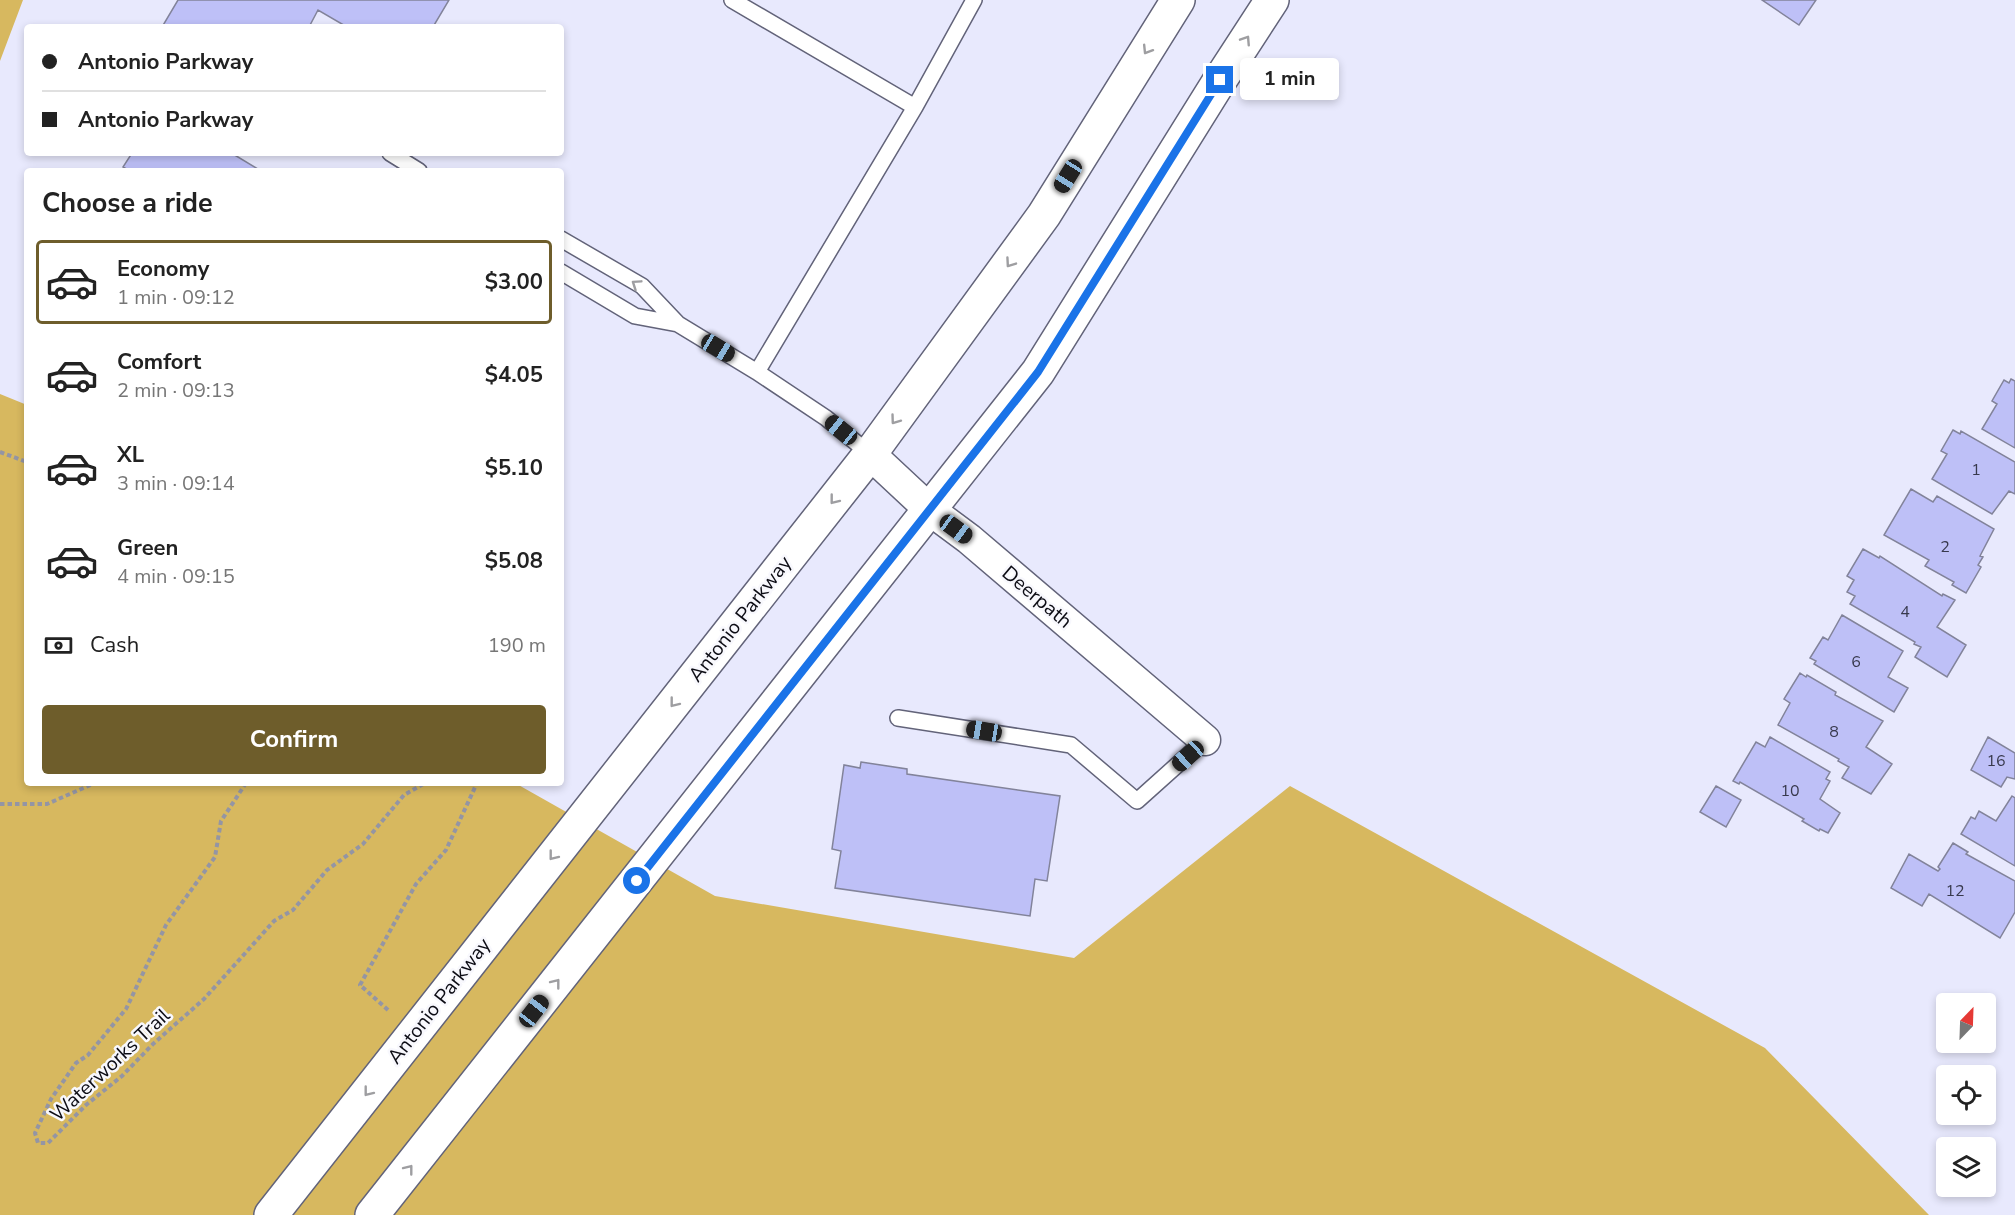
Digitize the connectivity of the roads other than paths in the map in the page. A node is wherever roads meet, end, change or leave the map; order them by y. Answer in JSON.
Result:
{"nodes":[{"id":1,"x":732,"y":0,"type":"edge"},
{"id":2,"x":974,"y":0,"type":"edge"},
{"id":3,"x":1178,"y":0,"type":"edge"},
{"id":4,"x":1272,"y":0,"type":"edge"},
{"id":5,"x":915,"y":107,"type":"junction"},
{"id":6,"x":395,"y":156,"type":"edge"},
{"id":7,"x":414,"y":168,"type":"edge"},
{"id":8,"x":564,"y":241,"type":"edge"},
{"id":9,"x":564,"y":274,"type":"edge"},
{"id":10,"x":678,"y":324,"type":"junction"},
{"id":11,"x":757,"y":372,"type":"junction"},
{"id":12,"x":870,"y":454,"type":"junction"},
{"id":13,"x":930,"y":510,"type":"junction"},
{"id":14,"x":898,"y":718,"type":"dead end"},
{"id":15,"x":1205,"y":740,"type":"joint"},
{"id":16,"x":271,"y":1215,"type":"edge"},
{"id":17,"x":372,"y":1215,"type":"edge"}],
"edges":[{"from":1,"to":5,"type":"lane"},
{"from":2,"to":5,"type":"lane"},
{"from":3,"to":12,"type":"main road","name":"Antonio Parkway","one_way":true},
{"from":13,"to":4,"type":"main road","one_way":true},
{"from":5,"to":11,"type":"lane"},
{"from":6,"to":7,"type":"lane"},
{"from":10,"to":8,"type":"lane","one_way":true},
{"from":9,"to":10,"type":"lane"},
{"from":10,"to":11,"type":"lane"},
{"from":11,"to":12,"type":"lane"},
{"from":12,"to":13,"type":"street","name":"Deerpath"},
{"from":12,"to":16,"type":"main road","name":"Antonio Parkway","one_way":true},
{"from":13,"to":15,"type":"street","name":"Deerpath"},
{"from":17,"to":13,"type":"main road","one_way":true},
{"from":14,"to":15,"type":"lane"}]}
